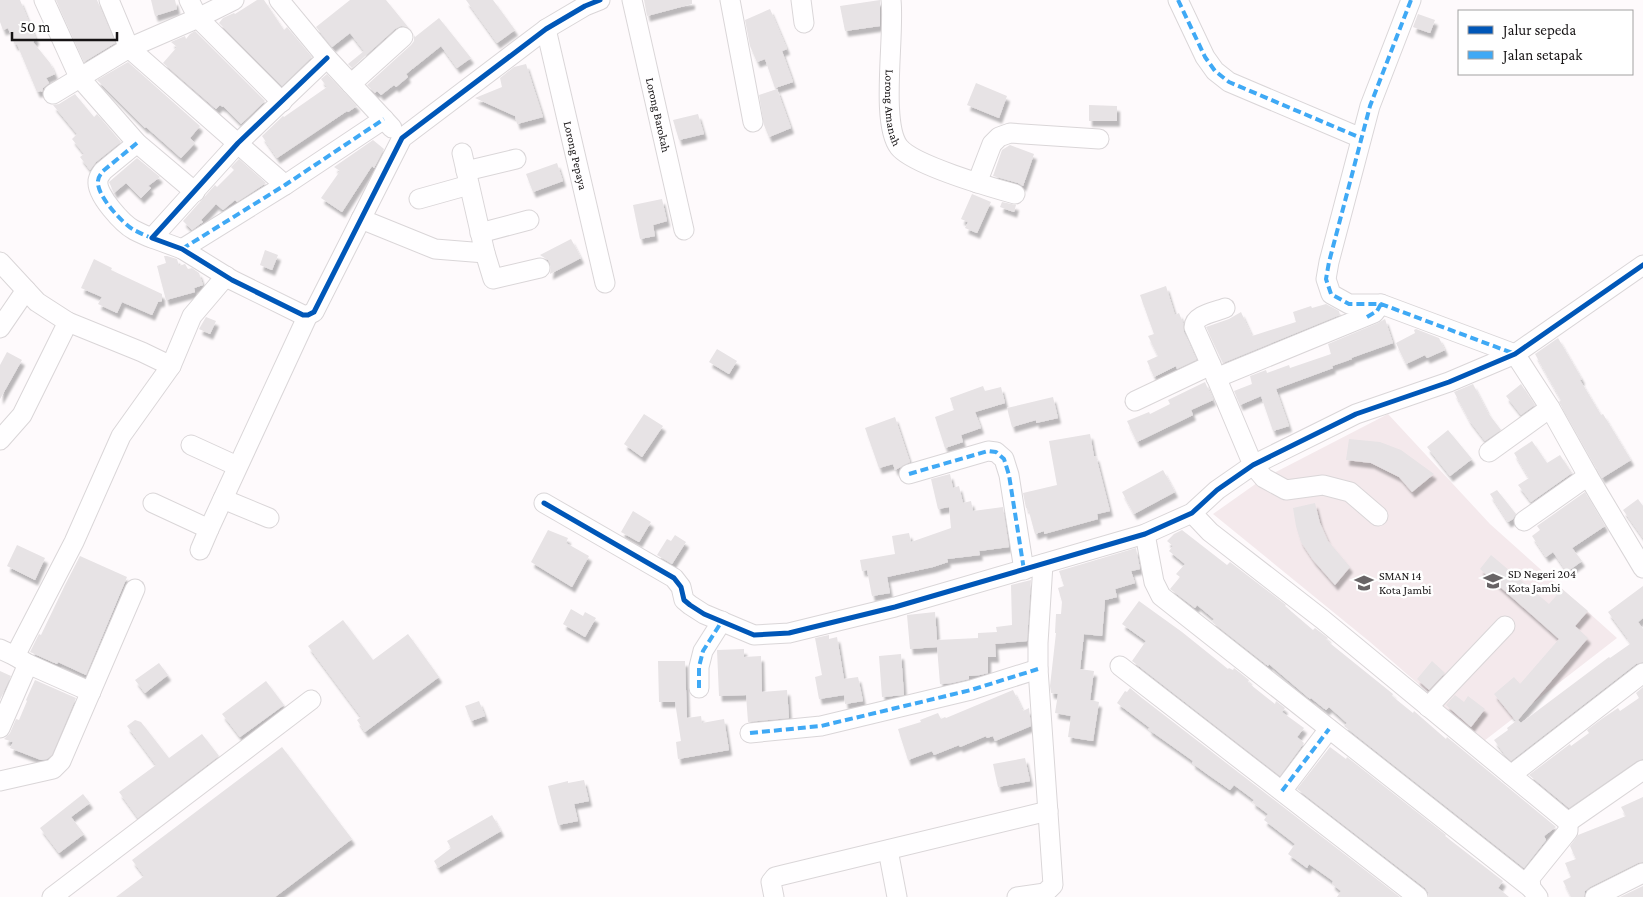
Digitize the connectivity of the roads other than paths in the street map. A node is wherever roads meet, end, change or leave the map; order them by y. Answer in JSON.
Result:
{"nodes":[{"id":1,"x":44,"y":0,"type":"edge"},
{"id":2,"x":109,"y":0,"type":"edge"},
{"id":3,"x":189,"y":0,"type":"edge"},
{"id":4,"x":234,"y":0,"type":"edge"},
{"id":5,"x":279,"y":0,"type":"edge"},
{"id":6,"x":600,"y":0,"type":"edge"},
{"id":7,"x":632,"y":0,"type":"edge"},
{"id":8,"x":730,"y":0,"type":"edge"},
{"id":9,"x":800,"y":0,"type":"edge"},
{"id":10,"x":891,"y":0,"type":"edge"},
{"id":11,"x":1178,"y":0,"type":"edge"},
{"id":12,"x":1411,"y":0,"type":"edge"},
{"id":13,"x":569,"y":7,"type":"edge"},
{"id":14,"x":198,"y":18,"type":"junction"},
{"id":15,"x":804,"y":24,"type":"dead end"},
{"id":16,"x":546,"y":29,"type":"junction"},
{"id":17,"x":403,"y":37,"type":"dead end"},
{"id":18,"x":129,"y":48,"type":"junction"},
{"id":19,"x":327,"y":58,"type":"junction"},
{"id":20,"x":79,"y":77,"type":"junction"},
{"id":21,"x":352,"y":84,"type":"junction"},
{"id":22,"x":53,"y":94,"type":"dead end"},
{"id":23,"x":282,"y":102,"type":"junction"},
{"id":24,"x":384,"y":120,"type":"junction"},
{"id":25,"x":753,"y":122,"type":"dead end"},
{"id":26,"x":402,"y":138,"type":"junction"},
{"id":27,"x":1361,"y":138,"type":"junction"},
{"id":28,"x":1099,"y":139,"type":"dead end"},
{"id":29,"x":136,"y":143,"type":"junction"},
{"id":30,"x":238,"y":143,"type":"junction"},
{"id":31,"x":516,"y":159,"type":"dead end"},
{"id":32,"x":466,"y":170,"type":"junction"},
{"id":33,"x":977,"y":183,"type":"junction"},
{"id":34,"x":285,"y":185,"type":"junction"},
{"id":35,"x":195,"y":192,"type":"junction"},
{"id":36,"x":1015,"y":194,"type":"dead end"},
{"id":37,"x":419,"y":199,"type":"dead end"},
{"id":38,"x":361,"y":219,"type":"junction"},
{"id":39,"x":529,"y":220,"type":"dead end"},
{"id":40,"x":684,"y":230,"type":"dead end"},
{"id":41,"x":480,"y":233,"type":"junction"},
{"id":42,"x":152,"y":238,"type":"junction"},
{"id":43,"x":182,"y":249,"type":"junction"},
{"id":44,"x":485,"y":254,"type":"junction"},
{"id":45,"x":0,"y":262,"type":"edge"},
{"id":46,"x":1643,"y":265,"type":"edge"},
{"id":47,"x":540,"y":268,"type":"dead end"},
{"id":48,"x":226,"y":276,"type":"junction"},
{"id":49,"x":605,"y":284,"type":"dead end"},
{"id":50,"x":26,"y":290,"type":"junction"},
{"id":51,"x":1381,"y":304,"type":"junction"},
{"id":52,"x":1225,"y":308,"type":"dead end"},
{"id":53,"x":308,"y":315,"type":"junction"},
{"id":54,"x":68,"y":322,"type":"junction"},
{"id":55,"x":0,"y":328,"type":"edge"},
{"id":56,"x":1515,"y":354,"type":"junction"},
{"id":57,"x":171,"y":366,"type":"junction"},
{"id":58,"x":1214,"y":372,"type":"junction"},
{"id":59,"x":1135,"y":401,"type":"dead end"},
{"id":60,"x":1550,"y":408,"type":"junction"},
{"id":61,"x":0,"y":440,"type":"edge"},
{"id":62,"x":191,"y":445,"type":"dead end"},
{"id":63,"x":1489,"y":452,"type":"dead end"},
{"id":64,"x":1253,"y":465,"type":"junction"},
{"id":65,"x":237,"y":466,"type":"junction"},
{"id":66,"x":910,"y":474,"type":"dead end"},
{"id":67,"x":1588,"y":476,"type":"junction"},
{"id":68,"x":222,"y":498,"type":"junction"},
{"id":69,"x":153,"y":503,"type":"dead end"},
{"id":70,"x":544,"y":503,"type":"dead end"},
{"id":71,"x":1192,"y":512,"type":"junction"},
{"id":72,"x":1378,"y":516,"type":"dead end"},
{"id":73,"x":269,"y":518,"type":"dead end"},
{"id":74,"x":1524,"y":521,"type":"dead end"},
{"id":75,"x":209,"y":529,"type":"junction"},
{"id":76,"x":1145,"y":534,"type":"junction"},
{"id":77,"x":200,"y":550,"type":"dead end"},
{"id":78,"x":1043,"y":564,"type":"junction"},
{"id":79,"x":1643,"y":568,"type":"edge"},
{"id":80,"x":1024,"y":570,"type":"junction"},
{"id":81,"x":135,"y":589,"type":"dead end"},
{"id":82,"x":722,"y":621,"type":"junction"},
{"id":83,"x":1505,"y":626,"type":"dead end"},
{"id":84,"x":14,"y":656,"type":"edge"},
{"id":85,"x":1120,"y":666,"type":"dead end"},
{"id":86,"x":1038,"y":669,"type":"junction"},
{"id":87,"x":1643,"y":673,"type":"edge"},
{"id":88,"x":699,"y":688,"type":"dead end"},
{"id":89,"x":91,"y":692,"type":"junction"},
{"id":90,"x":311,"y":700,"type":"dead end"},
{"id":91,"x":1428,"y":707,"type":"junction"},
{"id":92,"x":0,"y":728,"type":"edge"},
{"id":93,"x":1329,"y":729,"type":"junction"},
{"id":94,"x":750,"y":733,"type":"dead end"},
{"id":95,"x":1643,"y":770,"type":"edge"},
{"id":96,"x":1511,"y":774,"type":"junction"},
{"id":97,"x":0,"y":781,"type":"edge"},
{"id":98,"x":1282,"y":791,"type":"junction"},
{"id":99,"x":1048,"y":811,"type":"junction"},
{"id":100,"x":1568,"y":822,"type":"junction"},
{"id":101,"x":888,"y":850,"type":"junction"},
{"id":102,"x":1643,"y":873,"type":"edge"},
{"id":103,"x":1535,"y":893,"type":"edge"},
{"id":104,"x":52,"y":897,"type":"edge"},
{"id":105,"x":774,"y":897,"type":"edge"},
{"id":106,"x":897,"y":897,"type":"edge"},
{"id":107,"x":1017,"y":897,"type":"edge"},
{"id":108,"x":1418,"y":897,"type":"edge"},
{"id":109,"x":1596,"y":897,"type":"edge"}],
"edges":[{"from":1,"to":20,"type":"street"},
{"from":2,"to":18,"type":"street"},
{"from":3,"to":14,"type":"street"},
{"from":4,"to":14,"type":"street"},
{"from":5,"to":19,"type":"street"},
{"from":6,"to":13,"type":"street"},
{"from":7,"to":40,"type":"street","name":"Lorong Barokah"},
{"from":8,"to":25,"type":"street"},
{"from":9,"to":15,"type":"street"},
{"from":10,"to":33,"type":"street","name":"Lorong Amanah"},
{"from":11,"to":27,"type":"street"},
{"from":12,"to":27,"type":"street"},
{"from":13,"to":16,"type":"street"},
{"from":14,"to":18,"type":"street"},
{"from":14,"to":23,"type":"street"},
{"from":16,"to":26,"type":"street"},
{"from":16,"to":49,"type":"street","name":"Lorong Pepaya"},
{"from":17,"to":21,"type":"street"},
{"from":18,"to":20,"type":"street"},
{"from":18,"to":30,"type":"street"},
{"from":19,"to":21,"type":"street"},
{"from":19,"to":23,"type":"street"},
{"from":20,"to":22,"type":"street"},
{"from":20,"to":29,"type":"street"},
{"from":21,"to":24,"type":"street"},
{"from":23,"to":30,"type":"street"},
{"from":24,"to":26,"type":"street"},
{"from":24,"to":34,"type":"street"},
{"from":26,"to":38,"type":"street"},
{"from":27,"to":51,"type":"street"},
{"from":28,"to":33,"type":"street"},
{"from":29,"to":35,"type":"street"},
{"from":29,"to":42,"type":"street"},
{"from":30,"to":34,"type":"street"},
{"from":30,"to":35,"type":"street"},
{"from":31,"to":32,"type":"street"},
{"from":32,"to":37,"type":"street"},
{"from":32,"to":41,"type":"street"},
{"from":33,"to":36,"type":"street","name":"Lorong Amanah"},
{"from":34,"to":43,"type":"street"},
{"from":35,"to":42,"type":"street"},
{"from":38,"to":44,"type":"street"},
{"from":38,"to":53,"type":"street"},
{"from":39,"to":41,"type":"street"},
{"from":41,"to":44,"type":"street"},
{"from":42,"to":43,"type":"street"},
{"from":43,"to":48,"type":"street"},
{"from":44,"to":47,"type":"street"},
{"from":45,"to":50,"type":"street"},
{"from":46,"to":56,"type":"street"},
{"from":48,"to":53,"type":"street"},
{"from":48,"to":57,"type":"street"},
{"from":50,"to":54,"type":"street"},
{"from":50,"to":55,"type":"street"},
{"from":51,"to":56,"type":"street"},
{"from":51,"to":58,"type":"street"},
{"from":52,"to":58,"type":"street"},
{"from":53,"to":65,"type":"street"},
{"from":54,"to":57,"type":"street"},
{"from":54,"to":61,"type":"street"},
{"from":56,"to":60,"type":"street"},
{"from":56,"to":64,"type":"street"},
{"from":57,"to":84,"type":"street"},
{"from":58,"to":59,"type":"street"},
{"from":58,"to":64,"type":"street"},
{"from":60,"to":63,"type":"street"},
{"from":60,"to":67,"type":"street"},
{"from":62,"to":65,"type":"street"},
{"from":64,"to":71,"type":"street"},
{"from":64,"to":72,"type":"street"},
{"from":65,"to":68,"type":"street"},
{"from":66,"to":80,"type":"street"},
{"from":67,"to":74,"type":"street"},
{"from":67,"to":79,"type":"street"},
{"from":68,"to":73,"type":"street"},
{"from":68,"to":75,"type":"street"},
{"from":69,"to":75,"type":"street"},
{"from":70,"to":82,"type":"street"},
{"from":71,"to":76,"type":"street"},
{"from":71,"to":91,"type":"street"},
{"from":75,"to":77,"type":"street"},
{"from":76,"to":78,"type":"street"},
{"from":76,"to":93,"type":"street"},
{"from":78,"to":80,"type":"street"},
{"from":78,"to":86,"type":"street"},
{"from":80,"to":82,"type":"street"},
{"from":81,"to":89,"type":"street"},
{"from":82,"to":88,"type":"street"},
{"from":83,"to":91,"type":"street"},
{"from":84,"to":89,"type":"street"},
{"from":84,"to":92,"type":"street"},
{"from":85,"to":98,"type":"street"},
{"from":86,"to":94,"type":"street"},
{"from":86,"to":99,"type":"street"},
{"from":87,"to":96,"type":"street"},
{"from":89,"to":97,"type":"street"},
{"from":90,"to":104,"type":"street"},
{"from":91,"to":96,"type":"street"},
{"from":93,"to":98,"type":"street"},
{"from":93,"to":103,"type":"street"},
{"from":95,"to":100,"type":"street"},
{"from":96,"to":100,"type":"street"},
{"from":98,"to":108,"type":"street"},
{"from":99,"to":101,"type":"street"},
{"from":99,"to":107,"type":"street"},
{"from":100,"to":103,"type":"street"},
{"from":101,"to":105,"type":"street"},
{"from":101,"to":106,"type":"street"},
{"from":102,"to":109,"type":"street"}]}
